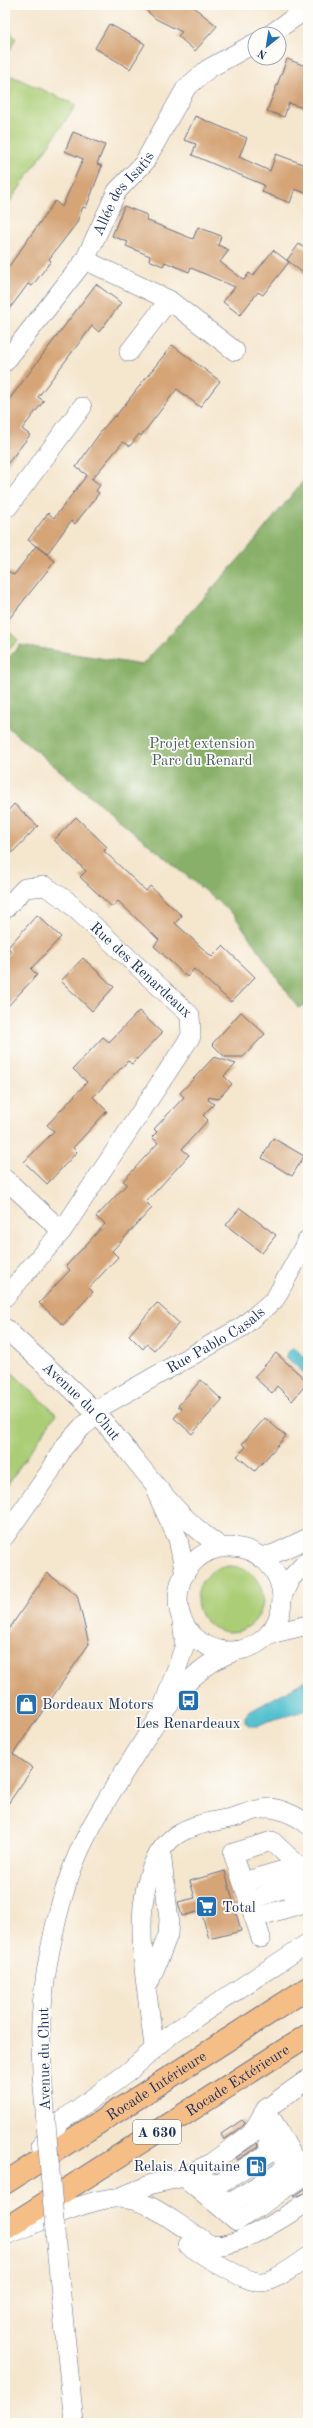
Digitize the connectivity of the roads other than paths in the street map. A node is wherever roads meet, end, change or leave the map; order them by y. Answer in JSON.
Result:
{"nodes":[{"id":1,"x":308,"y":5,"type":"edge"},
{"id":2,"x":282,"y":26,"type":"edge"},
{"id":3,"x":247,"y":47,"type":"edge"},
{"id":4,"x":85,"y":260,"type":"junction"},
{"id":5,"x":169,"y":300,"type":"junction"},
{"id":6,"x":235,"y":351,"type":"dead end"},
{"id":7,"x":129,"y":352,"type":"dead end"},
{"id":8,"x":5,"y":362,"type":"edge"},
{"id":9,"x":82,"y":407,"type":"dead end"},
{"id":10,"x":5,"y":504,"type":"edge"},
{"id":11,"x":5,"y":909,"type":"edge"},
{"id":12,"x":5,"y":1179,"type":"edge"},
{"id":13,"x":62,"y":1231,"type":"junction"},
{"id":14,"x":308,"y":1239,"type":"edge"},
{"id":15,"x":5,"y":1296,"type":"edge"},
{"id":16,"x":5,"y":1328,"type":"edge"},
{"id":17,"x":95,"y":1413,"type":"junction"},
{"id":18,"x":151,"y":1480,"type":"junction"},
{"id":19,"x":5,"y":1536,"type":"edge"},
{"id":20,"x":308,"y":1538,"type":"edge"},
{"id":21,"x":223,"y":1548,"type":"junction"},
{"id":22,"x":260,"y":1557,"type":"junction"},
{"id":23,"x":308,"y":1560,"type":"edge"},
{"id":24,"x":185,"y":1574,"type":"junction"},
{"id":25,"x":282,"y":1600,"type":"junction"},
{"id":26,"x":182,"y":1620,"type":"junction"},
{"id":27,"x":308,"y":1624,"type":"edge"},
{"id":28,"x":270,"y":1634,"type":"junction"},
{"id":29,"x":233,"y":1652,"type":"junction"},
{"id":30,"x":157,"y":1720,"type":"junction"},
{"id":31,"x":308,"y":1825,"type":"edge"},
{"id":32,"x":161,"y":1852,"type":"junction"},
{"id":33,"x":308,"y":1875,"type":"edge"},
{"id":34,"x":308,"y":1885,"type":"edge"},
{"id":35,"x":308,"y":1888,"type":"edge"},
{"id":36,"x":245,"y":1891,"type":"junction"},
{"id":37,"x":308,"y":1892,"type":"edge"},
{"id":38,"x":308,"y":1897,"type":"edge"},
{"id":39,"x":308,"y":1902,"type":"edge"},
{"id":40,"x":261,"y":1938,"type":"dead end"},
{"id":41,"x":308,"y":1943,"type":"edge"},
{"id":42,"x":148,"y":1986,"type":"junction"},
{"id":43,"x":308,"y":1988,"type":"edge"},
{"id":44,"x":308,"y":2035,"type":"edge"},
{"id":45,"x":154,"y":2047,"type":"junction"},
{"id":46,"x":308,"y":2080,"type":"edge"},
{"id":47,"x":266,"y":2109,"type":"junction"},
{"id":48,"x":184,"y":2177,"type":"junction"},
{"id":49,"x":12,"y":2178,"type":"edge"},
{"id":50,"x":116,"y":2198,"type":"junction"},
{"id":51,"x":308,"y":2202,"type":"edge"},
{"id":52,"x":5,"y":2229,"type":"edge"},
{"id":53,"x":5,"y":2236,"type":"edge"},
{"id":54,"x":308,"y":2257,"type":"edge"},
{"id":55,"x":74,"y":2423,"type":"edge"}],
"edges":[{"from":1,"to":2,"type":"street"},
{"from":3,"to":4,"type":"street","name":"Allée des Isatis"},
{"from":4,"to":5,"type":"street"},
{"from":4,"to":8,"type":"street","name":"Allée des Isatis"},
{"from":5,"to":6,"type":"street"},
{"from":5,"to":7,"type":"street"},
{"from":9,"to":10,"type":"street"},
{"from":11,"to":13,"type":"street","name":"Rue des Renardeaux"},
{"from":12,"to":13,"type":"street"},
{"from":13,"to":15,"type":"street","name":"Rue des Renardeaux"},
{"from":14,"to":17,"type":"street","name":"Rue Pablo Casals"},
{"from":16,"to":17,"type":"street","name":"Avenue du Chut"},
{"from":17,"to":18,"type":"street","name":"Avenue du Chut"},
{"from":17,"to":19,"type":"street","name":"Rue Pablo Casals"},
{"from":18,"to":21,"type":"street","name":"Avenue du Chut"},
{"from":18,"to":24,"type":"street","name":"Avenue du Chut"},
{"from":20,"to":22,"type":"street"},
{"from":21,"to":22,"type":"street"},
{"from":21,"to":24,"type":"street"},
{"from":22,"to":25,"type":"street"},
{"from":23,"to":25,"type":"street"},
{"from":24,"to":26,"type":"street"},
{"from":25,"to":27,"type":"street"},
{"from":25,"to":28,"type":"street"},
{"from":26,"to":29,"type":"street"},
{"from":26,"to":30,"type":"street","name":"Avenue du Chut"},
{"from":27,"to":28,"type":"street"},
{"from":28,"to":29,"type":"street"},
{"from":29,"to":30,"type":"street","name":"Avenue du Chut"},
{"from":30,"to":55,"type":"street","name":"Avenue du Chut","bridge":true},
{"from":31,"to":32,"type":"street"},
{"from":32,"to":42,"type":"street"},
{"from":32,"to":42,"type":"street"},
{"from":33,"to":36,"type":"street"},
{"from":34,"to":36,"type":"street"},
{"from":35,"to":36,"type":"street"},
{"from":36,"to":37,"type":"street"},
{"from":36,"to":38,"type":"street"},
{"from":36,"to":39,"type":"street"},
{"from":36,"to":40,"type":"street"},
{"from":41,"to":45,"type":"street"},
{"from":42,"to":45,"type":"street"},
{"from":43,"to":49,"type":"highway","name":"Rocade Intérieure","number":"A 630"},
{"from":44,"to":52,"type":"highway","name":"Rocade Extérieure","number":"A 630"},
{"from":45,"to":49,"type":"street"},
{"from":46,"to":47,"type":"street"},
{"from":47,"to":48,"type":"street"},
{"from":47,"to":48,"type":"street"},
{"from":47,"to":48,"type":"street"},
{"from":48,"to":50,"type":"street"},
{"from":50,"to":51,"type":"street"},
{"from":50,"to":53,"type":"street"},
{"from":50,"to":54,"type":"street"}]}
